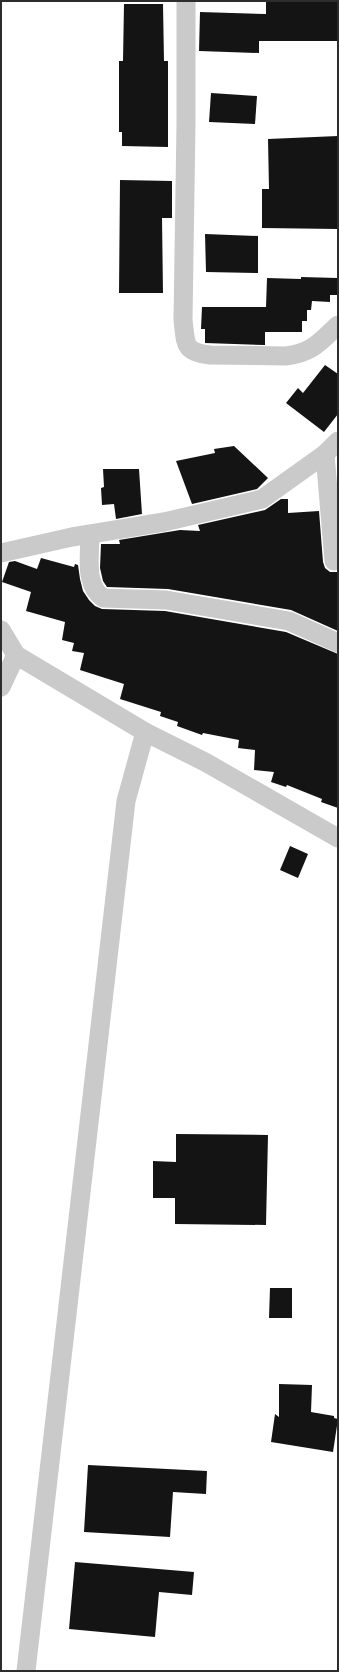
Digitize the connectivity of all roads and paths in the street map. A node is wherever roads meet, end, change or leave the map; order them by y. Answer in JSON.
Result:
{"nodes":[{"id":1,"x":186,"y":1,"type":"edge"},
{"id":2,"x":338,"y":325,"type":"edge"},
{"id":3,"x":332,"y":447,"type":"edge"},
{"id":4,"x":90,"y":535,"type":"junction"},
{"id":5,"x":1,"y":553,"type":"edge"},
{"id":6,"x":334,"y":560,"type":"dead end"},
{"id":7,"x":1,"y":630,"type":"edge"},
{"id":8,"x":338,"y":643,"type":"edge"},
{"id":9,"x":16,"y":655,"type":"junction"},
{"id":10,"x":1,"y":687,"type":"edge"},
{"id":11,"x":145,"y":732,"type":"junction"},
{"id":12,"x":338,"y":838,"type":"edge"},
{"id":13,"x":26,"y":1671,"type":"edge"}],
"edges":[{"from":1,"to":2,"type":"street"},
{"from":3,"to":4,"type":"street"},
{"from":3,"to":6,"type":"street"},
{"from":4,"to":5,"type":"street"},
{"from":4,"to":8,"type":"street"},
{"from":7,"to":9,"type":"street"},
{"from":9,"to":10,"type":"street"},
{"from":9,"to":11,"type":"street"},
{"from":11,"to":12,"type":"street"},
{"from":11,"to":13,"type":"street"}]}
